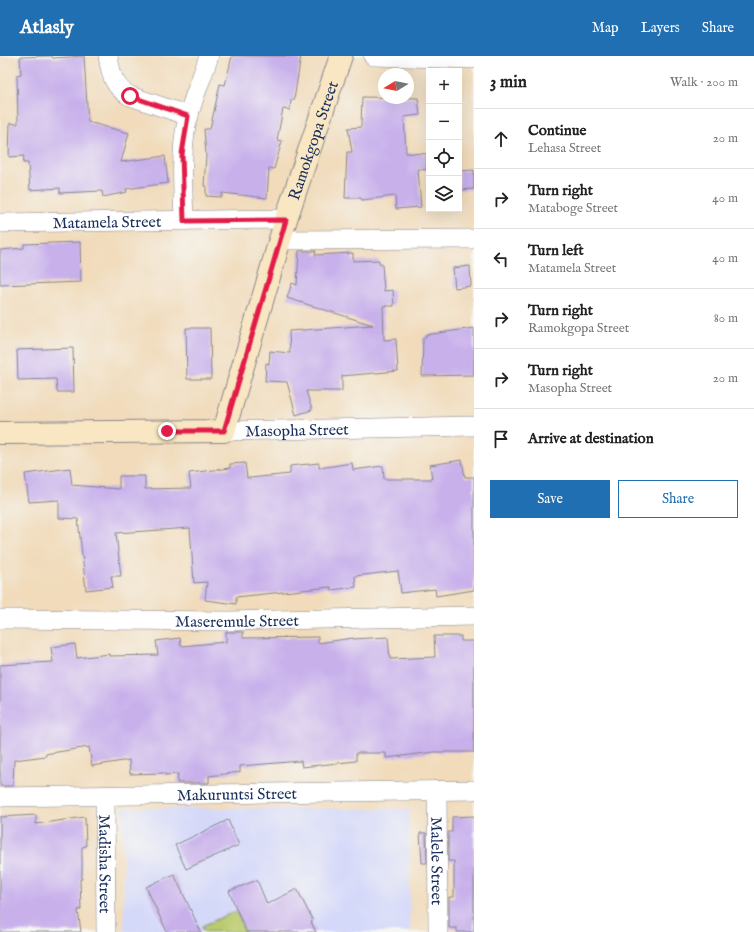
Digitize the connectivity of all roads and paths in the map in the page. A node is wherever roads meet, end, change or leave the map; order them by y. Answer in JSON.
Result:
{"nodes":[{"id":1,"x":108,"y":56,"type":"edge"},
{"id":2,"x":209,"y":56,"type":"edge"},
{"id":3,"x":341,"y":56,"type":"edge"},
{"id":4,"x":373,"y":56,"type":"edge"},
{"id":5,"x":474,"y":59,"type":"edge"},
{"id":6,"x":188,"y":116,"type":"junction"},
{"id":7,"x":184,"y":221,"type":"junction"},
{"id":8,"x":0,"y":223,"type":"edge"},
{"id":9,"x":283,"y":230,"type":"junction"},
{"id":10,"x":474,"y":238,"type":"edge"},
{"id":11,"x":474,"y":426,"type":"edge"},
{"id":12,"x":224,"y":431,"type":"junction"},
{"id":13,"x":0,"y":433,"type":"edge"},
{"id":14,"x":474,"y":616,"type":"edge"},
{"id":15,"x":0,"y":619,"type":"edge"},
{"id":16,"x":437,"y":790,"type":"junction"},
{"id":17,"x":474,"y":790,"type":"edge"},
{"id":18,"x":105,"y":796,"type":"junction"},
{"id":19,"x":0,"y":797,"type":"edge"},
{"id":20,"x":106,"y":932,"type":"edge"},
{"id":21,"x":438,"y":932,"type":"edge"}],
"edges":[{"from":1,"to":6,"type":"street"},
{"from":2,"to":6,"type":"street"},
{"from":3,"to":9,"type":"street","name":"Ramokgopa Street"},
{"from":4,"to":5,"type":"street"},
{"from":6,"to":7,"type":"street"},
{"from":7,"to":8,"type":"street","name":"Matamela Street"},
{"from":7,"to":9,"type":"street","name":"Matamela Street"},
{"from":9,"to":10,"type":"street","name":"Matamela Street"},
{"from":9,"to":12,"type":"street","name":"Ramokgopa Street"},
{"from":11,"to":12,"type":"street","name":"Masopha Street"},
{"from":12,"to":13,"type":"street","name":"Masopha Street"},
{"from":14,"to":15,"type":"street","name":"Maseremule Street"},
{"from":16,"to":17,"type":"street","name":"Makuruntsi Street"},
{"from":16,"to":18,"type":"street","name":"Makuruntsi Street"},
{"from":16,"to":21,"type":"street","name":"Malele Street"},
{"from":18,"to":19,"type":"street","name":"Makuruntsi Street"},
{"from":18,"to":20,"type":"street","name":"Madisha Street"}]}
